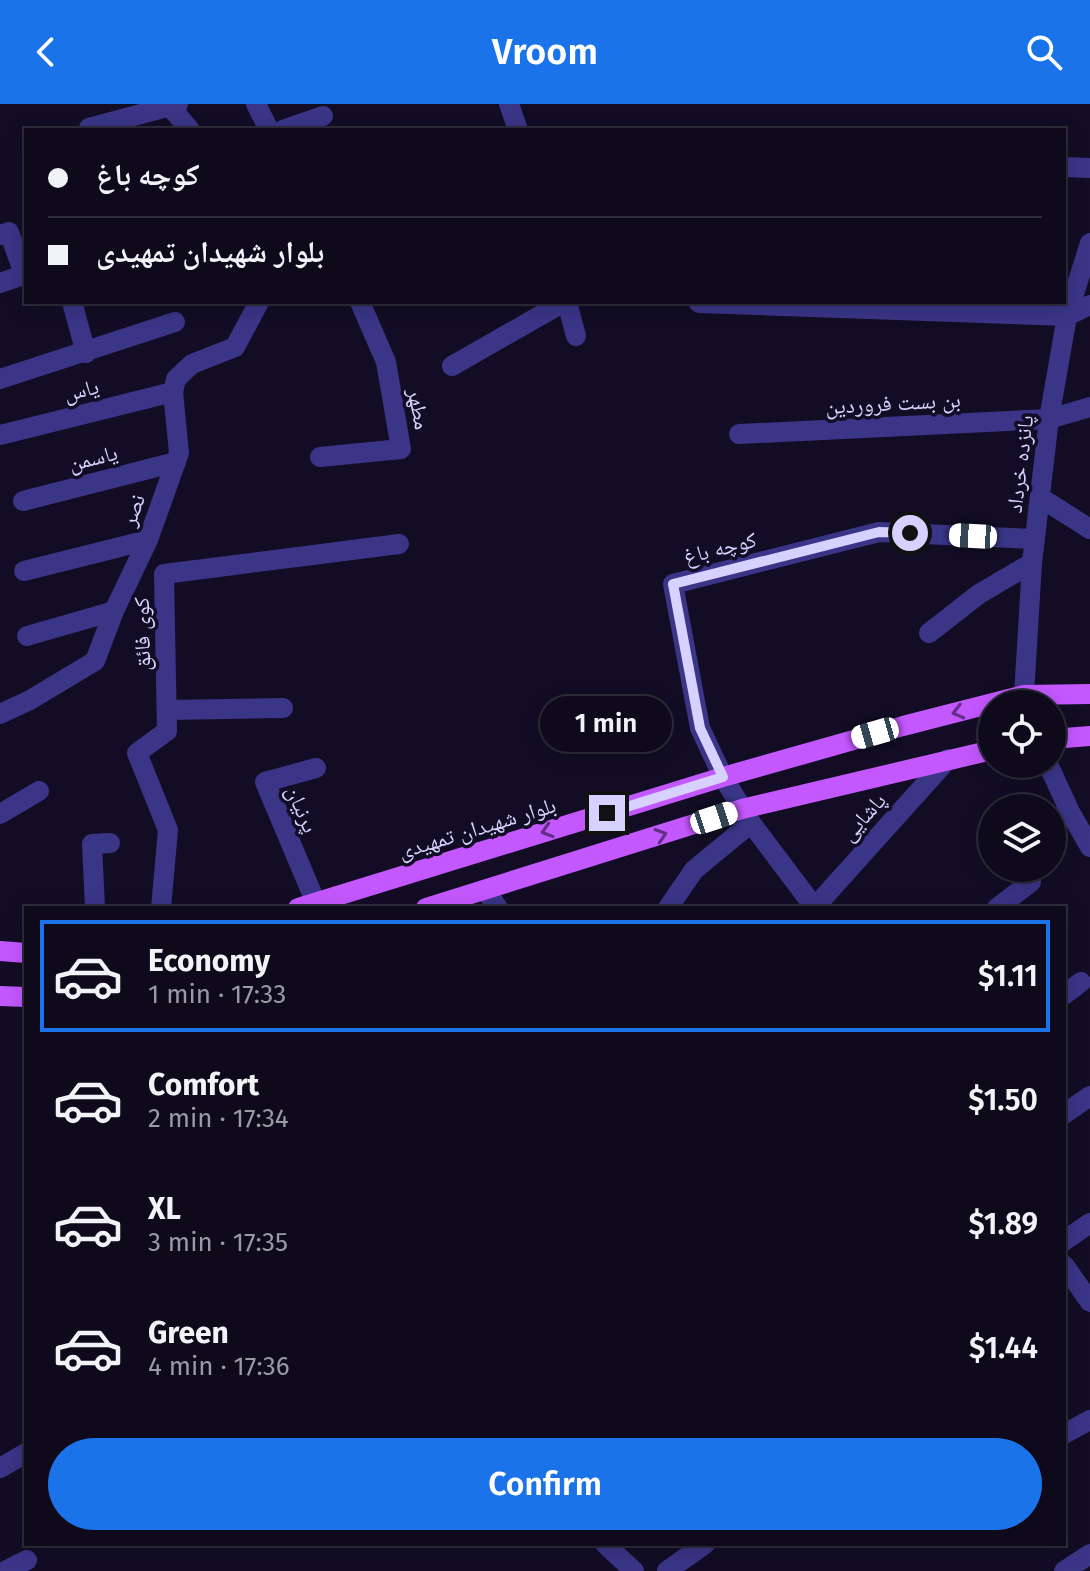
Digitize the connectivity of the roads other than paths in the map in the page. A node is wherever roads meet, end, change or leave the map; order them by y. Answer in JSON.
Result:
{"nodes":[{"id":1,"x":256,"y":104,"type":"edge"},
{"id":2,"x":509,"y":104,"type":"edge"},
{"id":3,"x":172,"y":105,"type":"edge"},
{"id":4,"x":323,"y":116,"type":"dead end"},
{"id":5,"x":89,"y":128,"type":"dead end"},
{"id":6,"x":189,"y":128,"type":"edge"},
{"id":7,"x":268,"y":128,"type":"edge"},
{"id":8,"x":289,"y":128,"type":"edge"},
{"id":9,"x":517,"y":128,"type":"edge"},
{"id":10,"x":1066,"y":167,"type":"edge"},
{"id":11,"x":1090,"y":168,"type":"edge"},
{"id":12,"x":5,"y":233,"type":"edge"},
{"id":13,"x":1090,"y":243,"type":"edge"},
{"id":14,"x":24,"y":272,"type":"edge"},
{"id":15,"x":24,"y":274,"type":"edge"},
{"id":16,"x":0,"y":283,"type":"edge"},
{"id":17,"x":73,"y":304,"type":"edge"},
{"id":18,"x":258,"y":304,"type":"edge"},
{"id":19,"x":361,"y":304,"type":"edge"},
{"id":20,"x":561,"y":304,"type":"edge"},
{"id":21,"x":566,"y":304,"type":"edge"},
{"id":22,"x":727,"y":304,"type":"edge"},
{"id":23,"x":1090,"y":305,"type":"edge"},
{"id":24,"x":1067,"y":316,"type":"junction"},
{"id":25,"x":175,"y":322,"type":"dead end"},
{"id":26,"x":576,"y":336,"type":"dead end"},
{"id":27,"x":86,"y":353,"type":"junction"},
{"id":28,"x":452,"y":366,"type":"dead end"},
{"id":29,"x":0,"y":379,"type":"edge"},
{"id":30,"x":173,"y":392,"type":"junction"},
{"id":31,"x":1090,"y":407,"type":"edge"},
{"id":32,"x":1049,"y":419,"type":"junction"},
{"id":33,"x":739,"y":434,"type":"dead end"},
{"id":34,"x":0,"y":435,"type":"edge"},
{"id":35,"x":320,"y":457,"type":"dead end"},
{"id":36,"x":176,"y":462,"type":"junction"},
{"id":37,"x":1041,"y":498,"type":"junction"},
{"id":38,"x":23,"y":501,"type":"dead end"},
{"id":39,"x":1090,"y":529,"type":"edge"},
{"id":40,"x":1035,"y":539,"type":"junction"},
{"id":41,"x":148,"y":540,"type":"junction"},
{"id":42,"x":399,"y":544,"type":"dead end"},
{"id":43,"x":1032,"y":563,"type":"junction"},
{"id":44,"x":24,"y":571,"type":"dead end"},
{"id":45,"x":114,"y":611,"type":"junction"},
{"id":46,"x":929,"y":633,"type":"dead end"},
{"id":47,"x":27,"y":636,"type":"dead end"},
{"id":48,"x":1024,"y":690,"type":"edge"},
{"id":49,"x":1066,"y":694,"type":"edge"},
{"id":50,"x":1090,"y":694,"type":"edge"},
{"id":51,"x":978,"y":707,"type":"edge"},
{"id":52,"x":283,"y":708,"type":"dead end"},
{"id":53,"x":167,"y":710,"type":"junction"},
{"id":54,"x":0,"y":714,"type":"edge"},
{"id":55,"x":1090,"y":736,"type":"edge"},
{"id":56,"x":1066,"y":738,"type":"edge"},
{"id":57,"x":978,"y":753,"type":"edge"},
{"id":58,"x":948,"y":759,"type":"junction"},
{"id":59,"x":316,"y":768,"type":"dead end"},
{"id":60,"x":723,"y":777,"type":"junction"},
{"id":61,"x":1054,"y":778,"type":"edge"},
{"id":62,"x":39,"y":791,"type":"dead end"},
{"id":63,"x":0,"y":814,"type":"edge"},
{"id":64,"x":747,"y":816,"type":"junction"},
{"id":65,"x":110,"y":843,"type":"dead end"},
{"id":66,"x":1090,"y":847,"type":"edge"},
{"id":67,"x":1031,"y":882,"type":"dead end"},
{"id":68,"x":492,"y":899,"type":"edge"},
{"id":69,"x":307,"y":905,"type":"edge"},
{"id":70,"x":95,"y":906,"type":"edge"},
{"id":71,"x":161,"y":906,"type":"edge"},
{"id":72,"x":441,"y":906,"type":"edge"},
{"id":73,"x":669,"y":906,"type":"edge"},
{"id":74,"x":813,"y":906,"type":"edge"},
{"id":75,"x":816,"y":906,"type":"edge"},
{"id":76,"x":1000,"y":906,"type":"edge"},
{"id":77,"x":0,"y":951,"type":"edge"},
{"id":78,"x":24,"y":953,"type":"edge"},
{"id":79,"x":1081,"y":982,"type":"dead end"},
{"id":80,"x":1066,"y":993,"type":"edge"},
{"id":81,"x":1,"y":997,"type":"edge"},
{"id":82,"x":24,"y":997,"type":"edge"},
{"id":83,"x":1090,"y":1096,"type":"edge"},
{"id":84,"x":1066,"y":1113,"type":"edge"},
{"id":85,"x":1090,"y":1223,"type":"edge"},
{"id":86,"x":1066,"y":1240,"type":"edge"},
{"id":87,"x":1066,"y":1269,"type":"edge"},
{"id":88,"x":1077,"y":1294,"type":"edge"},
{"id":89,"x":1090,"y":1420,"type":"edge"},
{"id":90,"x":1066,"y":1433,"type":"edge"},
{"id":91,"x":24,"y":1454,"type":"edge"},
{"id":92,"x":0,"y":1468,"type":"edge"},
{"id":93,"x":607,"y":1546,"type":"edge"},
{"id":94,"x":702,"y":1546,"type":"edge"},
{"id":95,"x":1090,"y":1554,"type":"edge"},
{"id":96,"x":27,"y":1560,"type":"dead end"},
{"id":97,"x":5,"y":1571,"type":"edge"},
{"id":98,"x":634,"y":1571,"type":"edge"},
{"id":99,"x":667,"y":1571,"type":"edge"},
{"id":100,"x":1064,"y":1571,"type":"edge"}],
"edges":[{"from":1,"to":7,"type":"street"},
{"from":2,"to":9,"type":"street"},
{"from":3,"to":5,"type":"street"},
{"from":3,"to":6,"type":"street"},
{"from":4,"to":8,"type":"street"},
{"from":10,"to":11,"type":"street"},
{"from":12,"to":14,"type":"street"},
{"from":13,"to":24,"type":"street","name":"پانزده خرداد"},
{"from":15,"to":16,"type":"street"},
{"from":17,"to":27,"type":"street"},
{"from":18,"to":30,"type":"street"},
{"from":19,"to":35,"type":"street","name":"مطهر"},
{"from":20,"to":28,"type":"street"},
{"from":21,"to":26,"type":"street"},
{"from":22,"to":24,"type":"street"},
{"from":23,"to":24,"type":"street"},
{"from":24,"to":32,"type":"street","name":"پانزده خرداد"},
{"from":25,"to":27,"type":"street"},
{"from":27,"to":29,"type":"street"},
{"from":30,"to":34,"type":"street","name":"یاس"},
{"from":30,"to":36,"type":"street","name":"نصر"},
{"from":31,"to":32,"type":"street","name":"بن بست فروردین"},
{"from":32,"to":33,"type":"street","name":"بن بست فروردین"},
{"from":32,"to":37,"type":"street","name":"پانزده خرداد"},
{"from":36,"to":38,"type":"street","name":"یاسمن"},
{"from":36,"to":41,"type":"street","name":"نصر"},
{"from":37,"to":39,"type":"street"},
{"from":37,"to":40,"type":"street","name":"پانزده خرداد"},
{"from":40,"to":43,"type":"street","name":"پانزده خرداد"},
{"from":40,"to":60,"type":"street","name":"کوچه باغ"},
{"from":41,"to":44,"type":"street"},
{"from":41,"to":45,"type":"street","name":"نصر"},
{"from":42,"to":53,"type":"street","name":"کوی فائق"},
{"from":43,"to":46,"type":"street"},
{"from":43,"to":48,"type":"street","name":"پانزده خرداد"},
{"from":45,"to":47,"type":"street"},
{"from":45,"to":54,"type":"street","name":"نصر"},
{"from":49,"to":50,"type":"main road","name":"بلوار شهیدان تمهیدی"},
{"from":51,"to":60,"type":"main road","name":"بلوار شهیدان تمهیدی","one_way":true},
{"from":52,"to":53,"type":"street"},
{"from":53,"to":71,"type":"street","name":"کوی فائق"},
{"from":55,"to":56,"type":"main road"},
{"from":57,"to":58,"type":"main road"},
{"from":58,"to":64,"type":"main road"},
{"from":58,"to":75,"type":"street","name":"پاشایی"},
{"from":59,"to":69,"type":"street","name":"پرنیان"},
{"from":60,"to":64,"type":"street"},
{"from":60,"to":69,"type":"main road","name":"بلوار شهیدان تمهیدی","one_way":true},
{"from":61,"to":66,"type":"street"},
{"from":62,"to":63,"type":"street"},
{"from":68,"to":64,"type":"main road","one_way":true},
{"from":64,"to":73,"type":"street"},
{"from":64,"to":74,"type":"street"},
{"from":65,"to":70,"type":"street"},
{"from":67,"to":76,"type":"street"},
{"from":68,"to":72,"type":"main road"},
{"from":77,"to":78,"type":"main road"},
{"from":79,"to":80,"type":"street"},
{"from":81,"to":82,"type":"main road"},
{"from":83,"to":84,"type":"street"},
{"from":85,"to":86,"type":"street"},
{"from":87,"to":88,"type":"street"},
{"from":89,"to":90,"type":"street"},
{"from":91,"to":92,"type":"street"},
{"from":93,"to":98,"type":"street"},
{"from":94,"to":99,"type":"street"},
{"from":95,"to":100,"type":"street"},
{"from":96,"to":97,"type":"street"}]}
